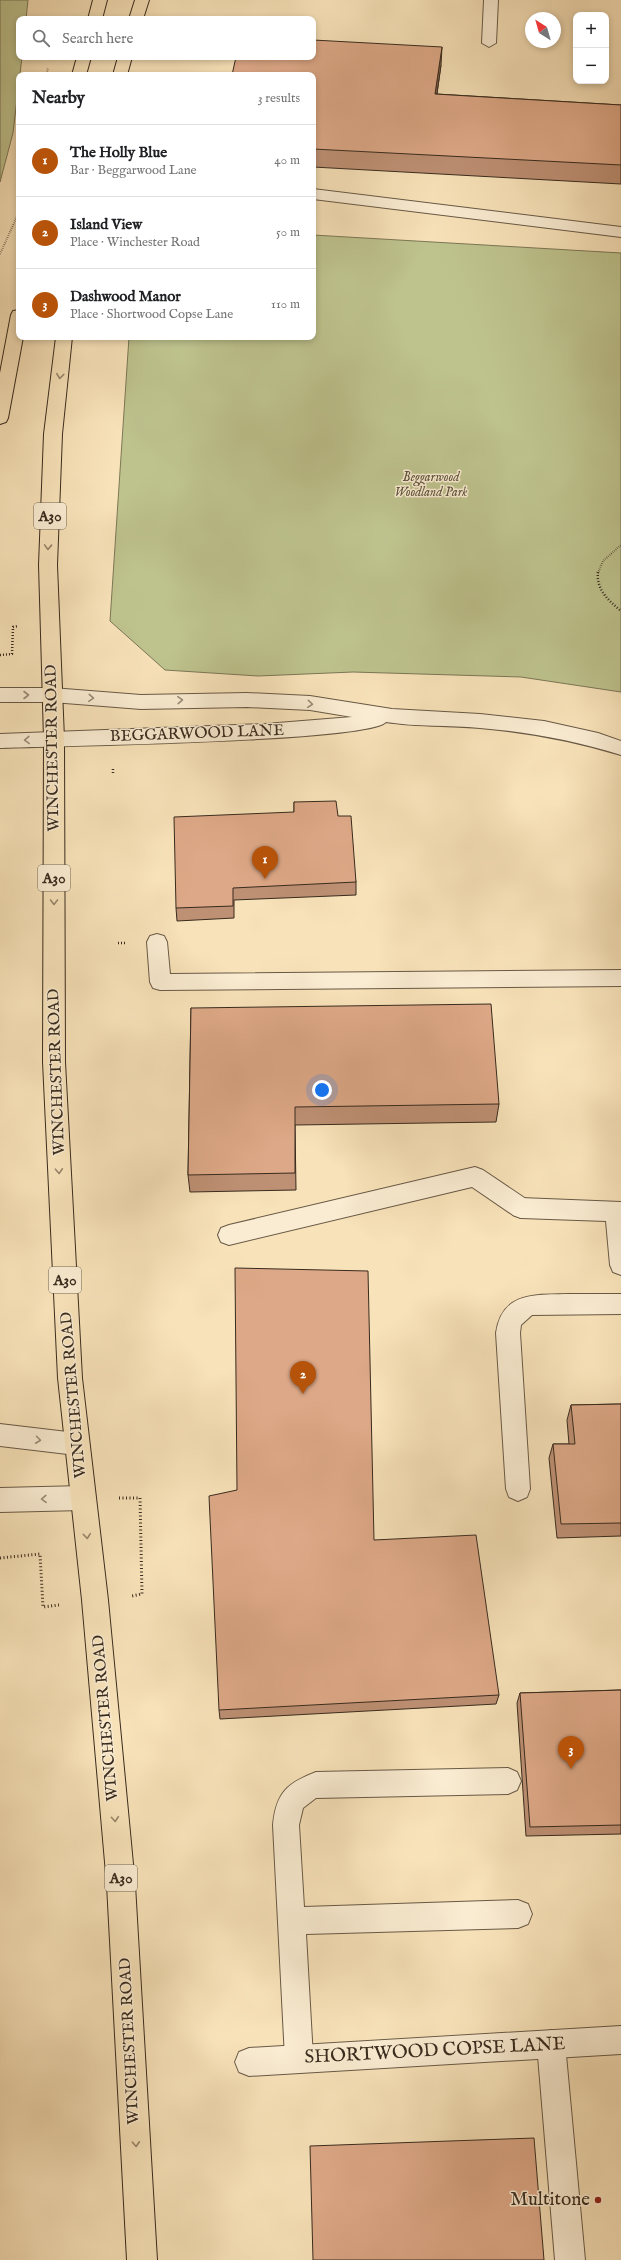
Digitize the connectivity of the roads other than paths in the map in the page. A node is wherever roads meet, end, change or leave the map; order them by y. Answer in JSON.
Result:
{"nodes":[{"id":1,"x":100,"y":0,"type":"edge"},
{"id":2,"x":142,"y":0,"type":"edge"},
{"id":3,"x":491,"y":0,"type":"edge"},
{"id":4,"x":96,"y":16,"type":"edge"},
{"id":5,"x":137,"y":16,"type":"edge"},
{"id":6,"x":489,"y":43,"type":"dead end"},
{"id":7,"x":83,"y":60,"type":"edge"},
{"id":8,"x":124,"y":60,"type":"edge"},
{"id":9,"x":80,"y":72,"type":"edge"},
{"id":10,"x":121,"y":72,"type":"edge"},
{"id":11,"x":316,"y":194,"type":"edge"},
{"id":12,"x":621,"y":232,"type":"edge"},
{"id":13,"x":16,"y":331,"type":"edge"},
{"id":14,"x":64,"y":340,"type":"edge"},
{"id":15,"x":0,"y":418,"type":"edge"},
{"id":16,"x":0,"y":695,"type":"edge"},
{"id":17,"x":52,"y":695,"type":"junction"},
{"id":18,"x":392,"y":716,"type":"junction"},
{"id":19,"x":54,"y":739,"type":"junction"},
{"id":20,"x":0,"y":741,"type":"edge"},
{"id":21,"x":621,"y":748,"type":"edge"},
{"id":22,"x":157,"y":942,"type":"dead end"},
{"id":23,"x":621,"y":978,"type":"edge"},
{"id":24,"x":619,"y":1211,"type":"edge"},
{"id":25,"x":229,"y":1235,"type":"dead end"},
{"id":26,"x":621,"y":1265,"type":"edge"},
{"id":27,"x":621,"y":1304,"type":"edge"},
{"id":28,"x":0,"y":1435,"type":"edge"},
{"id":29,"x":76,"y":1444,"type":"junction"},
{"id":30,"x":518,"y":1489,"type":"dead end"},
{"id":31,"x":83,"y":1498,"type":"junction"},
{"id":32,"x":0,"y":1500,"type":"edge"},
{"id":33,"x":508,"y":1781,"type":"dead end"},
{"id":34,"x":518,"y":1914,"type":"dead end"},
{"id":35,"x":290,"y":1921,"type":"junction"},
{"id":36,"x":621,"y":2040,"type":"edge"},
{"id":37,"x":551,"y":2044,"type":"junction"},
{"id":38,"x":299,"y":2058,"type":"junction"},
{"id":39,"x":250,"y":2062,"type":"dead end"},
{"id":40,"x":142,"y":2260,"type":"edge"},
{"id":41,"x":570,"y":2260,"type":"edge"}],
"edges":[{"from":1,"to":4,"type":"main road"},
{"from":2,"to":5,"type":"main road"},
{"from":3,"to":6,"type":"street"},
{"from":7,"to":9,"type":"main road"},
{"from":8,"to":10,"type":"main road"},
{"from":11,"to":12,"type":"street"},
{"from":13,"to":15,"type":"main road"},
{"from":14,"to":17,"type":"main road","name":"WINCHESTER ROAD","number":"A30","one_way":true},
{"from":16,"to":17,"type":"street","name":"BEGGARWOOD LANE","one_way":true},
{"from":17,"to":18,"type":"street","name":"BEGGARWOOD LANE","one_way":true},
{"from":17,"to":19,"type":"main road","name":"WINCHESTER ROAD","number":"A30"},
{"from":18,"to":19,"type":"street","name":"BEGGARWOOD LANE"},
{"from":18,"to":21,"type":"street","name":"BEGGARWOOD LANE"},
{"from":19,"to":20,"type":"street","name":"BEGGARWOOD LANE","one_way":true},
{"from":19,"to":29,"type":"main road","name":"WINCHESTER ROAD","number":"A30","one_way":true},
{"from":22,"to":23,"type":"street"},
{"from":24,"to":25,"type":"street"},
{"from":24,"to":26,"type":"street"},
{"from":27,"to":30,"type":"street"},
{"from":28,"to":29,"type":"street","one_way":true},
{"from":29,"to":31,"type":"main road","name":"WINCHESTER ROAD","number":"A30"},
{"from":31,"to":32,"type":"street","one_way":true},
{"from":31,"to":40,"type":"main road","name":"WINCHESTER ROAD","number":"A30","one_way":true},
{"from":33,"to":35,"type":"street"},
{"from":34,"to":35,"type":"street"},
{"from":35,"to":38,"type":"street"},
{"from":36,"to":37,"type":"street","name":"SHORTWOOD COPSE LANE"},
{"from":37,"to":38,"type":"street","name":"SHORTWOOD COPSE LANE"},
{"from":37,"to":41,"type":"street"},
{"from":38,"to":39,"type":"street","name":"SHORTWOOD COPSE LANE"}]}
